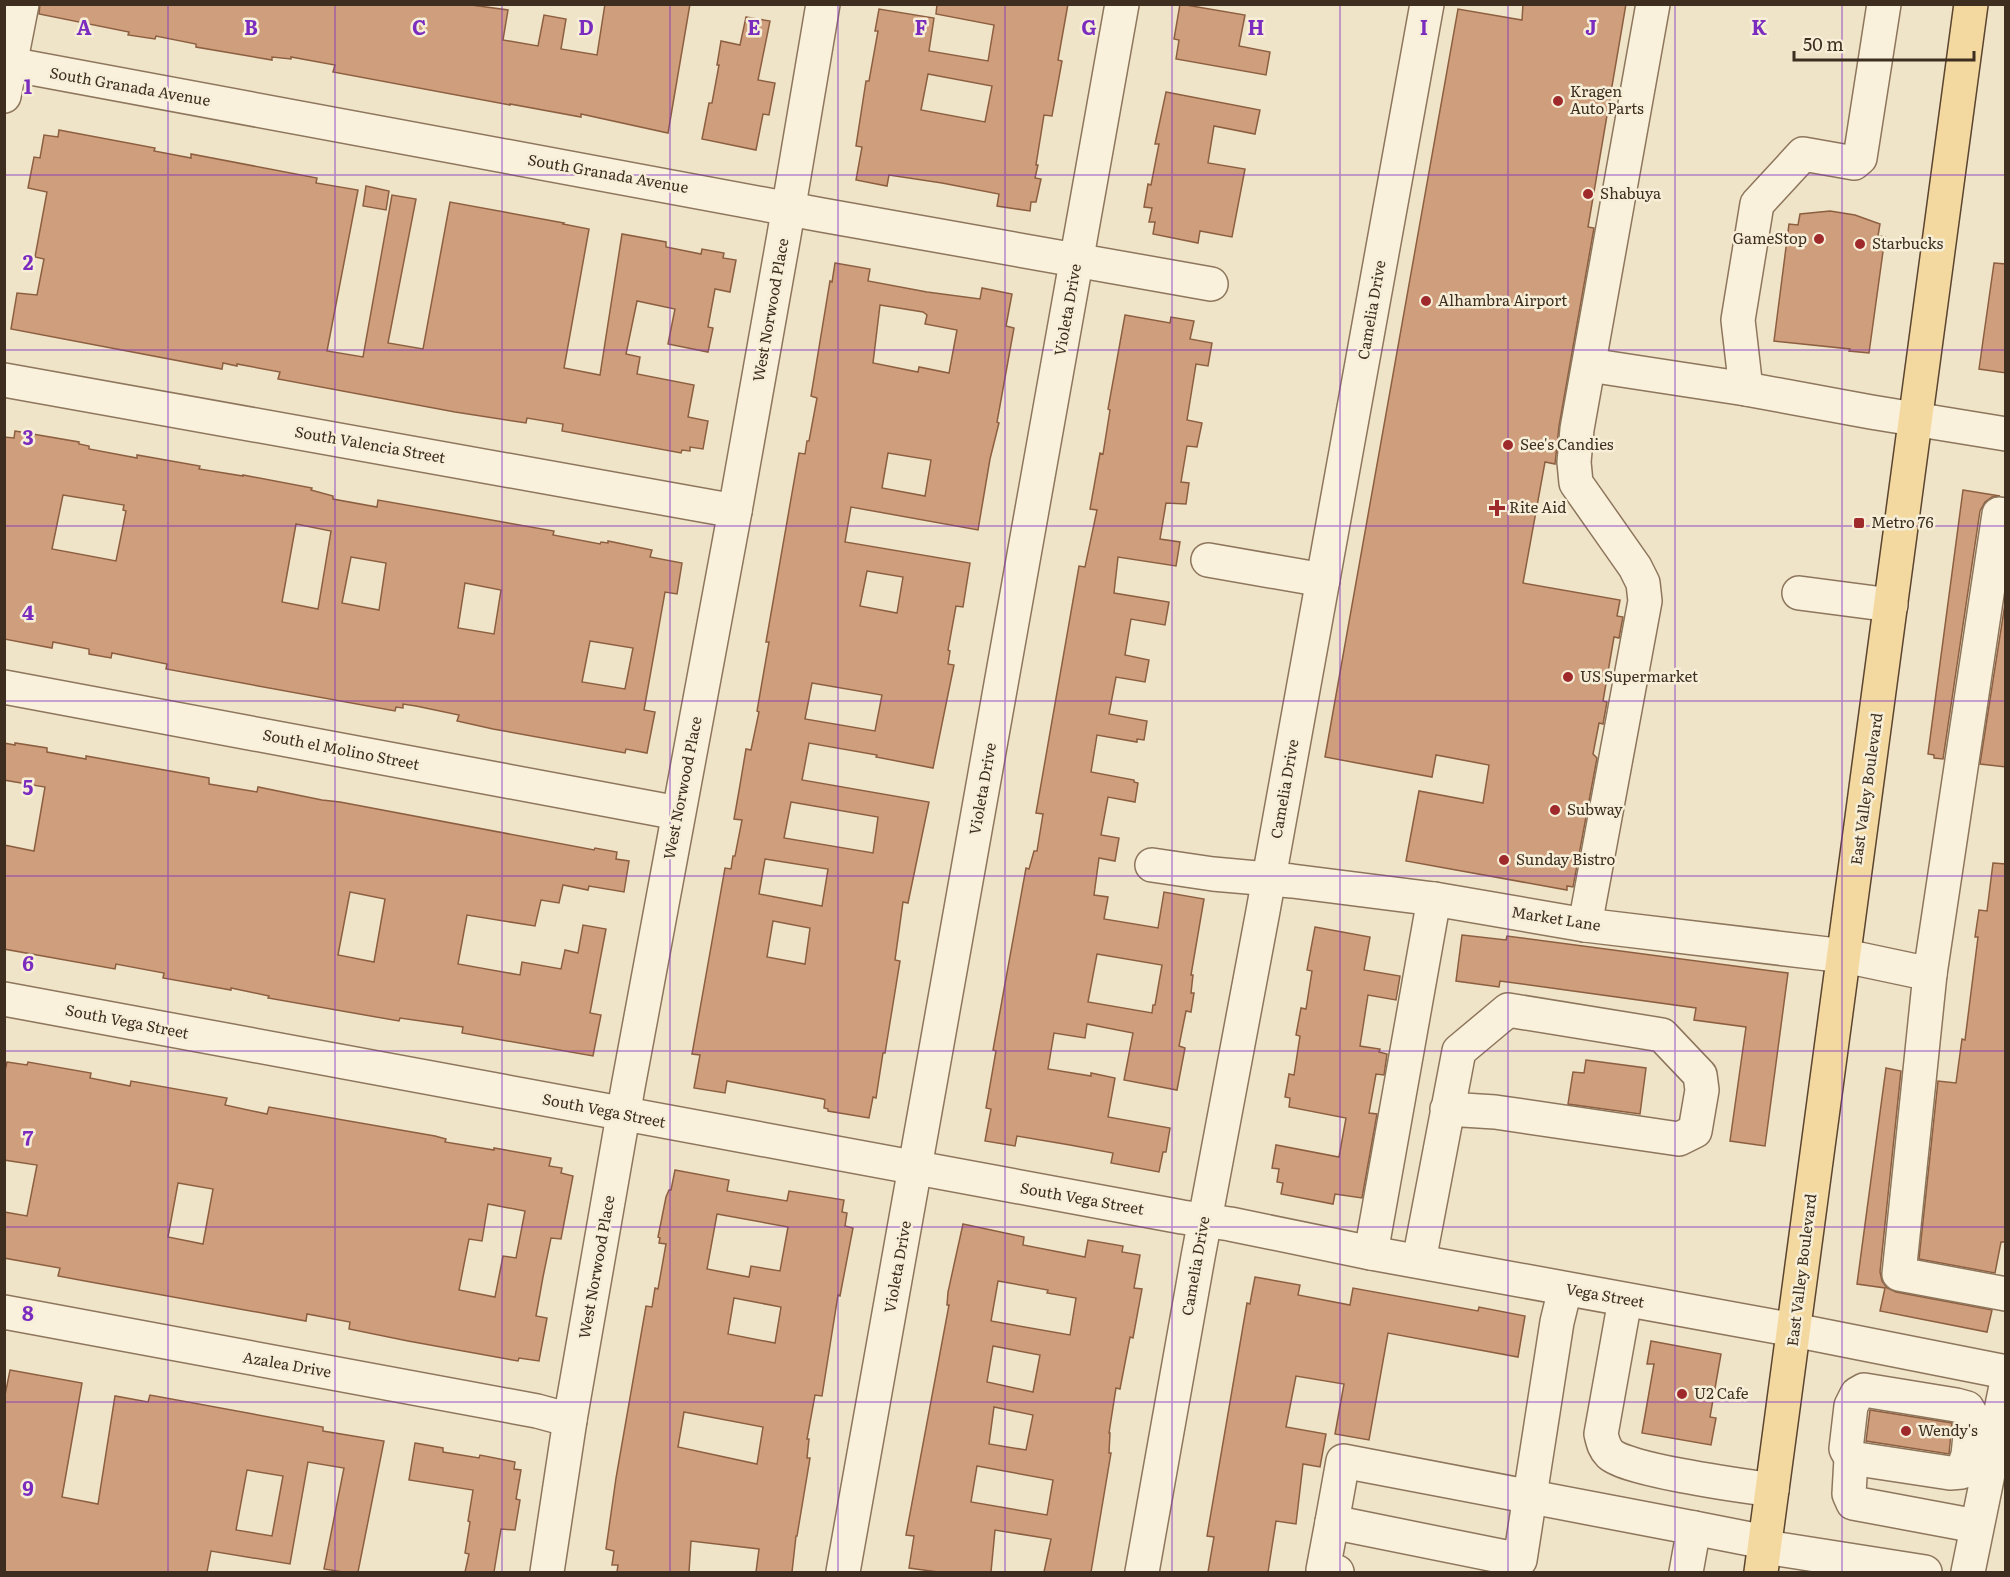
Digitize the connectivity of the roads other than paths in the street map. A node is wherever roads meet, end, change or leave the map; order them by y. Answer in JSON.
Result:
{"nodes":[{"id":1,"x":22,"y":4,"type":"edge"},
{"id":2,"x":823,"y":4,"type":"edge"},
{"id":3,"x":1122,"y":4,"type":"edge"},
{"id":4,"x":1426,"y":4,"type":"edge"},
{"id":5,"x":1653,"y":4,"type":"edge"},
{"id":6,"x":1884,"y":4,"type":"edge"},
{"id":7,"x":1971,"y":4,"type":"edge"},
{"id":8,"x":6,"y":74,"type":"edge"},
{"id":9,"x":788,"y":208,"type":"junction"},
{"id":10,"x":1076,"y":260,"type":"junction"},
{"id":11,"x":1211,"y":284,"type":"dead end"},
{"id":12,"x":1589,"y":365,"type":"junction"},
{"id":13,"x":4,"y":380,"type":"edge"},
{"id":14,"x":1746,"y":389,"type":"junction"},
{"id":15,"x":1916,"y":420,"type":"junction"},
{"id":16,"x":2006,"y":434,"type":"edge"},
{"id":17,"x":735,"y":511,"type":"junction"},
{"id":18,"x":2006,"y":515,"type":"edge"},
{"id":19,"x":1208,"y":560,"type":"dead end"},
{"id":20,"x":1323,"y":580,"type":"junction"},
{"id":21,"x":1799,"y":593,"type":"dead end"},
{"id":22,"x":1892,"y":605,"type":"junction"},
{"id":23,"x":4,"y":687,"type":"edge"},
{"id":24,"x":678,"y":813,"type":"junction"},
{"id":25,"x":1152,"y":865,"type":"dead end"},
{"id":26,"x":1269,"y":879,"type":"junction"},
{"id":27,"x":1434,"y":899,"type":"junction"},
{"id":28,"x":1585,"y":925,"type":"junction"},
{"id":29,"x":1845,"y":956,"type":"junction"},
{"id":30,"x":1930,"y":974,"type":"junction"},
{"id":31,"x":4,"y":999,"type":"edge"},
{"id":32,"x":1447,"y":1108,"type":"junction"},
{"id":33,"x":624,"y":1114,"type":"junction"},
{"id":34,"x":916,"y":1167,"type":"junction"},
{"id":35,"x":1204,"y":1221,"type":"junction"},
{"id":36,"x":1371,"y":1252,"type":"junction"},
{"id":37,"x":1419,"y":1261,"type":"junction"},
{"id":38,"x":1565,"y":1289,"type":"junction"},
{"id":39,"x":2006,"y":1294,"type":"edge"},
{"id":40,"x":1625,"y":1300,"type":"junction"},
{"id":41,"x":4,"y":1312,"type":"edge"},
{"id":42,"x":1794,"y":1330,"type":"junction"},
{"id":43,"x":2006,"y":1372,"type":"edge"},
{"id":44,"x":2006,"y":1386,"type":"edge"},
{"id":45,"x":570,"y":1420,"type":"junction"},
{"id":46,"x":1851,"y":1458,"type":"dead end"},
{"id":47,"x":1772,"y":1490,"type":"junction"},
{"id":48,"x":1531,"y":1497,"type":"junction"},
{"id":49,"x":1987,"y":1519,"type":"edge"},
{"id":50,"x":1694,"y":1528,"type":"junction"},
{"id":51,"x":1330,"y":1529,"type":"junction"},
{"id":52,"x":1764,"y":1554,"type":"edge"},
{"id":53,"x":547,"y":1572,"type":"edge"},
{"id":54,"x":843,"y":1572,"type":"edge"},
{"id":55,"x":1142,"y":1572,"type":"edge"},
{"id":56,"x":1328,"y":1572,"type":"edge"},
{"id":57,"x":1686,"y":1572,"type":"edge"},
{"id":58,"x":1925,"y":1572,"type":"edge"},
{"id":59,"x":1968,"y":1572,"type":"edge"}],
"edges":[{"from":1,"to":8,"type":"street"},
{"from":2,"to":9,"type":"street","name":"West Norwood Place"},
{"from":3,"to":10,"type":"street","name":"Violeta Drive"},
{"from":4,"to":20,"type":"street","name":"Camelia Drive"},
{"from":5,"to":12,"type":"street"},
{"from":6,"to":14,"type":"street"},
{"from":7,"to":15,"type":"main road","name":"East Valley Boulevard"},
{"from":8,"to":9,"type":"street","name":"South Granada Avenue"},
{"from":9,"to":10,"type":"street","name":"South Granada Avenue"},
{"from":9,"to":17,"type":"street","name":"West Norwood Place"},
{"from":10,"to":11,"type":"street","name":"South Granada Avenue"},
{"from":10,"to":34,"type":"street","name":"Violeta Drive"},
{"from":12,"to":14,"type":"street"},
{"from":12,"to":28,"type":"street"},
{"from":13,"to":17,"type":"street","name":"South Valencia Street"},
{"from":14,"to":15,"type":"street"},
{"from":15,"to":16,"type":"street"},
{"from":15,"to":22,"type":"main road","name":"East Valley Boulevard"},
{"from":17,"to":24,"type":"street","name":"West Norwood Place"},
{"from":18,"to":30,"type":"street"},
{"from":19,"to":20,"type":"street"},
{"from":20,"to":26,"type":"street","name":"Camelia Drive"},
{"from":21,"to":22,"type":"street"},
{"from":22,"to":29,"type":"main road","name":"East Valley Boulevard"},
{"from":23,"to":24,"type":"street","name":"South el Molino Street"},
{"from":24,"to":33,"type":"street","name":"West Norwood Place"},
{"from":25,"to":26,"type":"street","name":"Market Lane"},
{"from":26,"to":27,"type":"street","name":"Market Lane"},
{"from":26,"to":35,"type":"street","name":"Camelia Drive"},
{"from":27,"to":28,"type":"street","name":"Market Lane"},
{"from":27,"to":36,"type":"street"},
{"from":28,"to":29,"type":"street","name":"Market Lane"},
{"from":29,"to":30,"type":"street","name":"Market Lane"},
{"from":29,"to":42,"type":"main road","name":"East Valley Boulevard"},
{"from":30,"to":39,"type":"street"},
{"from":31,"to":33,"type":"street","name":"South Vega Street"},
{"from":32,"to":32,"type":"street"},
{"from":32,"to":37,"type":"street"},
{"from":33,"to":34,"type":"street","name":"South Vega Street"},
{"from":33,"to":45,"type":"street","name":"West Norwood Place"},
{"from":34,"to":35,"type":"street","name":"South Vega Street"},
{"from":34,"to":54,"type":"street","name":"Violeta Drive"},
{"from":35,"to":36,"type":"street","name":"Vega Street"},
{"from":35,"to":55,"type":"street","name":"Camelia Drive"},
{"from":36,"to":37,"type":"street","name":"Vega Street"},
{"from":37,"to":38,"type":"street","name":"Vega Street"},
{"from":38,"to":40,"type":"street","name":"Vega Street"},
{"from":38,"to":48,"type":"street"},
{"from":40,"to":42,"type":"street","name":"Vega Street"},
{"from":40,"to":47,"type":"street"},
{"from":41,"to":45,"type":"street","name":"Azalea Drive"},
{"from":42,"to":43,"type":"street","name":"Vega Street"},
{"from":42,"to":47,"type":"main road","name":"East Valley Boulevard"},
{"from":44,"to":49,"type":"street"},
{"from":45,"to":53,"type":"street","name":"West Norwood Place"},
{"from":46,"to":49,"type":"street"},
{"from":47,"to":52,"type":"main road","name":"East Valley Boulevard"},
{"from":48,"to":50,"type":"street"},
{"from":48,"to":51,"type":"street"},
{"from":48,"to":51,"type":"street"},
{"from":49,"to":59,"type":"street"},
{"from":50,"to":52,"type":"street"},
{"from":50,"to":57,"type":"street"},
{"from":51,"to":56,"type":"street"},
{"from":52,"to":58,"type":"street"}]}
